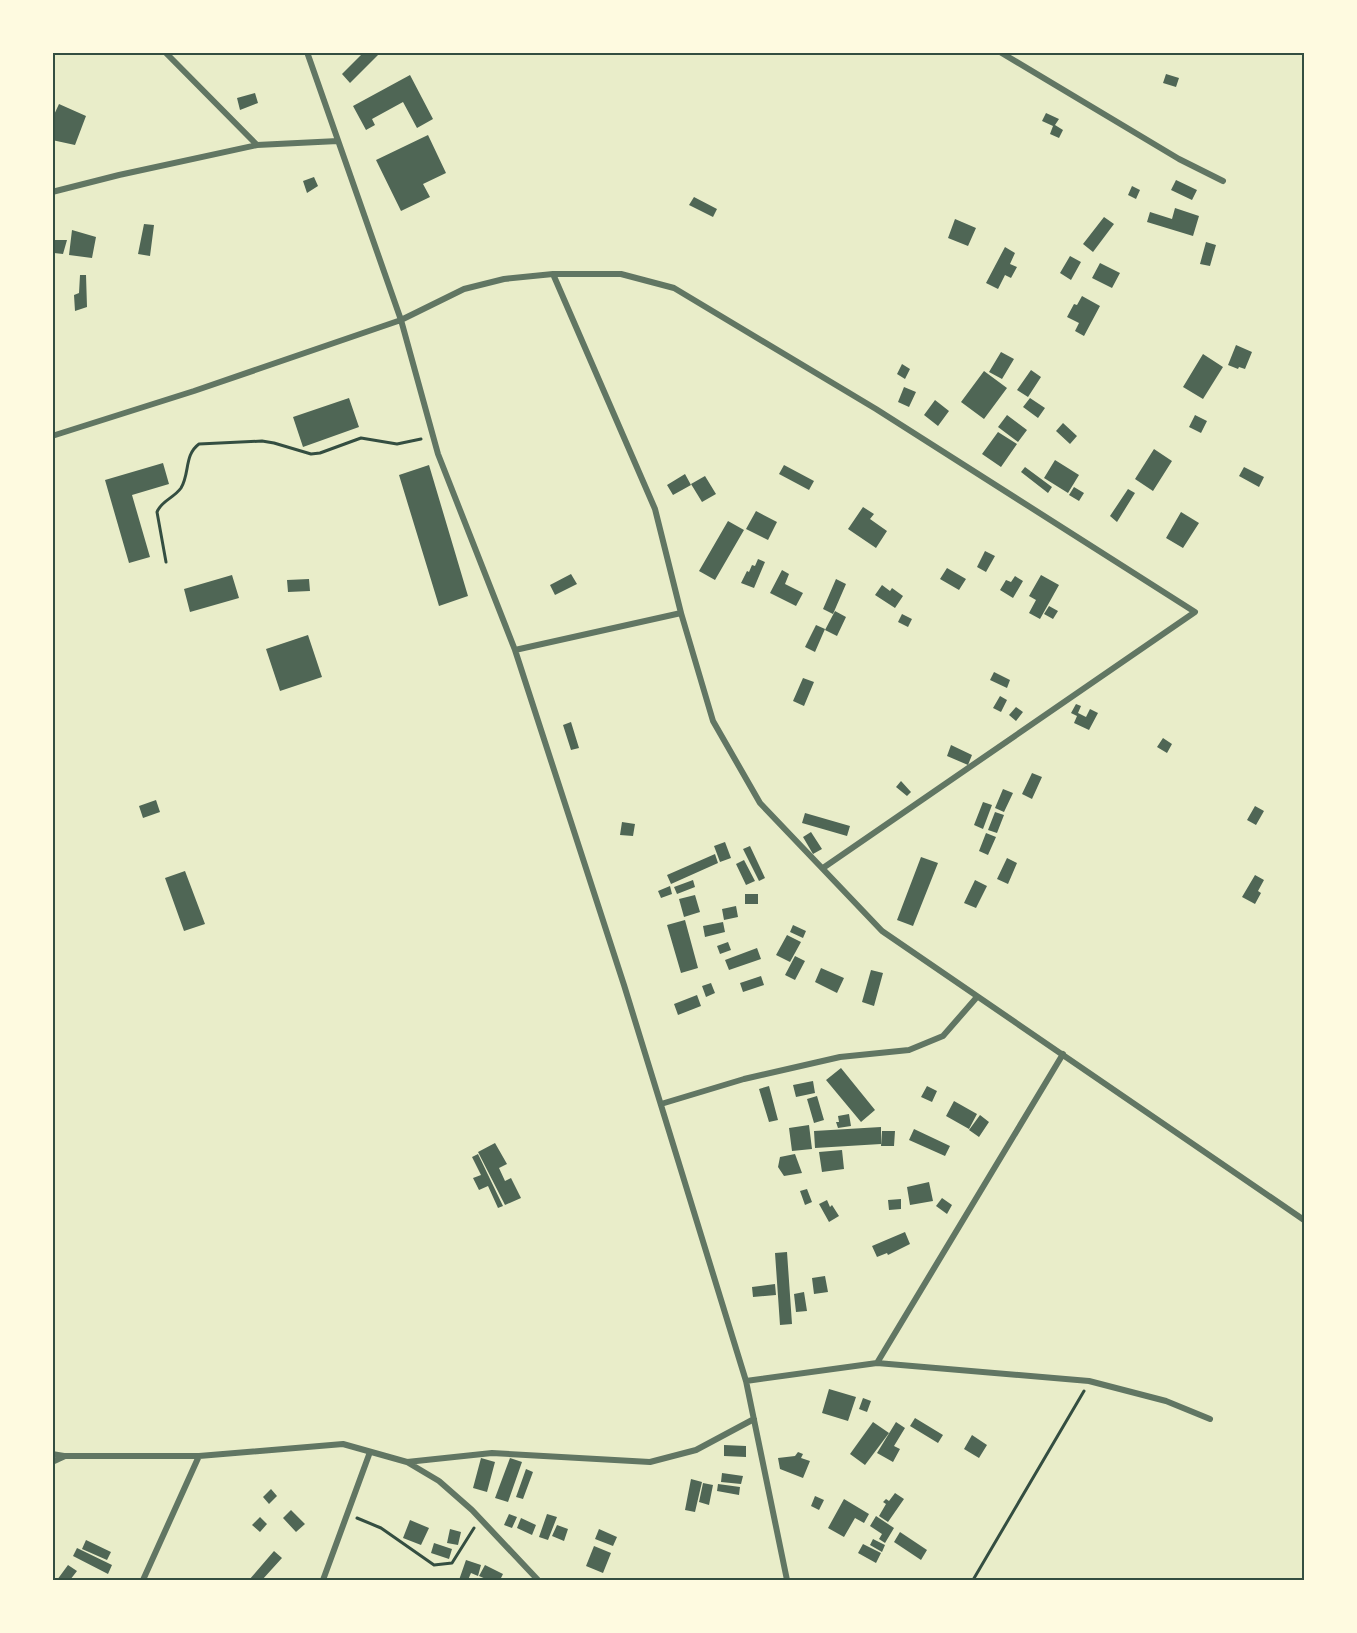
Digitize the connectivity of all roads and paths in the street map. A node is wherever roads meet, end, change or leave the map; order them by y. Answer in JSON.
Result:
{"nodes":[{"id":1,"x":165,"y":52,"type":"edge"},
{"id":2,"x":307,"y":52,"type":"edge"},
{"id":3,"x":1000,"y":52,"type":"edge"},
{"id":4,"x":338,"y":141,"type":"junction"},
{"id":5,"x":256,"y":146,"type":"junction"},
{"id":6,"x":1223,"y":181,"type":"dead end"},
{"id":7,"x":52,"y":192,"type":"edge"},
{"id":8,"x":553,"y":274,"type":"junction"},
{"id":9,"x":401,"y":320,"type":"junction"},
{"id":10,"x":52,"y":436,"type":"edge"},
{"id":11,"x":432,"y":436,"type":"junction"},
{"id":12,"x":166,"y":562,"type":"dead end"},
{"id":13,"x":681,"y":613,"type":"junction"},
{"id":14,"x":516,"y":650,"type":"junction"},
{"id":15,"x":823,"y":868,"type":"junction"},
{"id":16,"x":977,"y":997,"type":"junction"},
{"id":17,"x":1063,"y":1054,"type":"junction"},
{"id":18,"x":661,"y":1104,"type":"junction"},
{"id":19,"x":1305,"y":1221,"type":"edge"},
{"id":20,"x":877,"y":1363,"type":"junction"},
{"id":21,"x":746,"y":1381,"type":"junction"},
{"id":22,"x":1089,"y":1381,"type":"junction"},
{"id":23,"x":754,"y":1419,"type":"junction"},
{"id":24,"x":1210,"y":1419,"type":"dead end"},
{"id":25,"x":370,"y":1452,"type":"junction"},
{"id":26,"x":52,"y":1454,"type":"edge"},
{"id":27,"x":65,"y":1456,"type":"junction"},
{"id":28,"x":199,"y":1456,"type":"junction"},
{"id":29,"x":52,"y":1462,"type":"edge"},
{"id":30,"x":406,"y":1462,"type":"junction"},
{"id":31,"x":347,"y":1514,"type":"junction"},
{"id":32,"x":480,"y":1518,"type":"junction"},
{"id":33,"x":786,"y":1578,"type":"edge"},
{"id":34,"x":143,"y":1581,"type":"edge"},
{"id":35,"x":323,"y":1581,"type":"edge"},
{"id":36,"x":538,"y":1581,"type":"edge"},
{"id":37,"x":795,"y":1581,"type":"edge"},
{"id":38,"x":973,"y":1581,"type":"edge"}],
"edges":[{"from":1,"to":5,"type":"street"},
{"from":2,"to":4,"type":"street"},
{"from":3,"to":6,"type":"street"},
{"from":4,"to":5,"type":"street"},
{"from":4,"to":9,"type":"street"},
{"from":5,"to":7,"type":"street"},
{"from":8,"to":9,"type":"street"},
{"from":8,"to":13,"type":"street"},
{"from":8,"to":15,"type":"street"},
{"from":9,"to":10,"type":"street"},
{"from":9,"to":11,"type":"street"},
{"from":11,"to":12,"type":"path"},
{"from":11,"to":14,"type":"street"},
{"from":13,"to":14,"type":"street"},
{"from":13,"to":15,"type":"street"},
{"from":14,"to":18,"type":"street"},
{"from":15,"to":16,"type":"street"},
{"from":16,"to":17,"type":"street"},
{"from":16,"to":18,"type":"street"},
{"from":17,"to":19,"type":"street"},
{"from":17,"to":20,"type":"street"},
{"from":18,"to":21,"type":"street"},
{"from":20,"to":21,"type":"street"},
{"from":20,"to":22,"type":"street"},
{"from":21,"to":23,"type":"street"},
{"from":22,"to":24,"type":"street"},
{"from":22,"to":38,"type":"path"},
{"from":23,"to":30,"type":"street"},
{"from":23,"to":33,"type":"street"},
{"from":25,"to":28,"type":"street"},
{"from":25,"to":30,"type":"street"},
{"from":25,"to":31,"type":"street"},
{"from":26,"to":27,"type":"street"},
{"from":27,"to":28,"type":"street"},
{"from":27,"to":29,"type":"street"},
{"from":28,"to":34,"type":"street"},
{"from":30,"to":32,"type":"street"},
{"from":31,"to":32,"type":"path"},
{"from":31,"to":35,"type":"street"},
{"from":32,"to":36,"type":"street"},
{"from":33,"to":37,"type":"street"}]}
